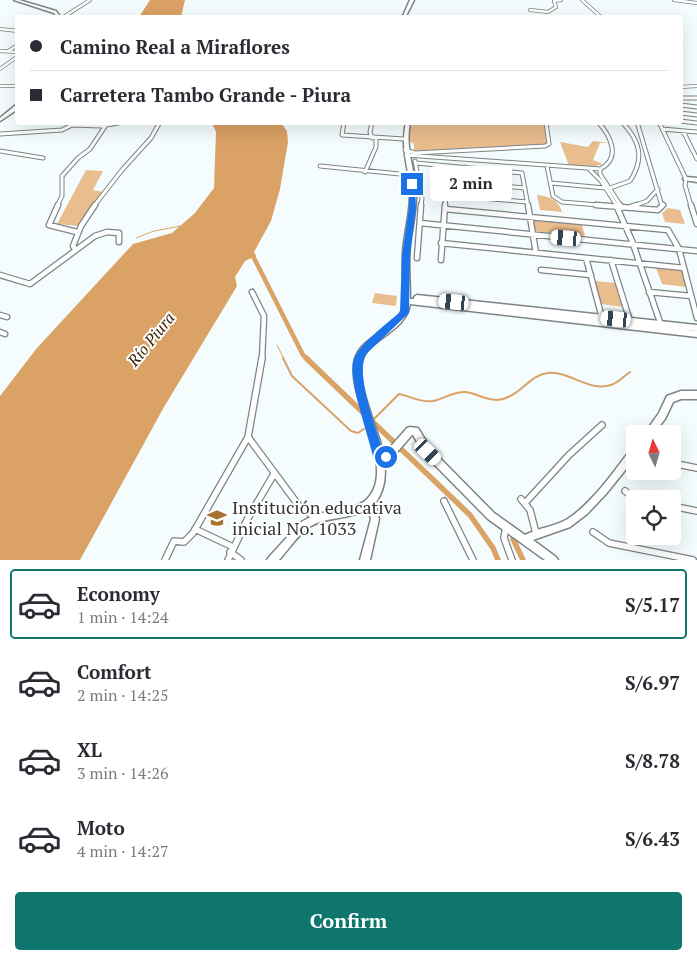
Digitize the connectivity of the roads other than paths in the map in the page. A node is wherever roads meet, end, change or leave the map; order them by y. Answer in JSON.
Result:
{"nodes":[{"id":1,"x":16,"y":0,"type":"edge"},
{"id":2,"x":90,"y":0,"type":"edge"},
{"id":3,"x":412,"y":0,"type":"edge"},
{"id":4,"x":561,"y":0,"type":"edge"},
{"id":5,"x":582,"y":0,"type":"edge"},
{"id":6,"x":674,"y":0,"type":"edge"},
{"id":7,"x":697,"y":2,"type":"edge"},
{"id":8,"x":530,"y":10,"type":"dead end"},
{"id":9,"x":58,"y":15,"type":"edge"},
{"id":10,"x":66,"y":15,"type":"edge"},
{"id":11,"x":404,"y":15,"type":"edge"},
{"id":12,"x":599,"y":15,"type":"edge"},
{"id":13,"x":0,"y":29,"type":"edge"},
{"id":14,"x":15,"y":31,"type":"edge"},
{"id":15,"x":15,"y":47,"type":"edge"},
{"id":16,"x":0,"y":51,"type":"edge"},
{"id":17,"x":7,"y":52,"type":"junction"},
{"id":18,"x":15,"y":52,"type":"edge"},
{"id":19,"x":15,"y":58,"type":"edge"},
{"id":20,"x":0,"y":69,"type":"edge"},
{"id":21,"x":0,"y":86,"type":"edge"},
{"id":22,"x":15,"y":86,"type":"edge"},
{"id":23,"x":697,"y":86,"type":"edge"},
{"id":24,"x":683,"y":88,"type":"edge"},
{"id":25,"x":683,"y":98,"type":"edge"},
{"id":26,"x":697,"y":98,"type":"edge"},
{"id":27,"x":683,"y":105,"type":"edge"},
{"id":28,"x":697,"y":107,"type":"edge"},
{"id":29,"x":15,"y":108,"type":"edge"},
{"id":30,"x":683,"y":113,"type":"edge"},
{"id":31,"x":697,"y":115,"type":"edge"},
{"id":32,"x":0,"y":120,"type":"edge"},
{"id":33,"x":683,"y":122,"type":"edge"},
{"id":34,"x":697,"y":123,"type":"edge"},
{"id":35,"x":72,"y":125,"type":"edge"},
{"id":36,"x":72,"y":125,"type":"edge"},
{"id":37,"x":103,"y":125,"type":"edge"},
{"id":38,"x":106,"y":125,"type":"edge"},
{"id":39,"x":159,"y":125,"type":"edge"},
{"id":40,"x":344,"y":125,"type":"edge"},
{"id":41,"x":371,"y":125,"type":"edge"},
{"id":42,"x":407,"y":125,"type":"edge"},
{"id":43,"x":546,"y":125,"type":"edge"},
{"id":44,"x":601,"y":125,"type":"edge"},
{"id":45,"x":625,"y":125,"type":"edge"},
{"id":46,"x":638,"y":125,"type":"edge"},
{"id":47,"x":660,"y":125,"type":"edge"},
{"id":48,"x":662,"y":129,"type":"junction"},
{"id":49,"x":630,"y":130,"type":"junction"},
{"id":50,"x":640,"y":131,"type":"junction"},
{"id":51,"x":682,"y":131,"type":"junction"},
{"id":52,"x":697,"y":132,"type":"edge"},
{"id":53,"x":0,"y":134,"type":"edge"},
{"id":54,"x":374,"y":138,"type":"junction"},
{"id":55,"x":404,"y":140,"type":"junction"},
{"id":56,"x":0,"y":151,"type":"edge"},
{"id":57,"x":406,"y":153,"type":"junction"},
{"id":58,"x":414,"y":155,"type":"junction"},
{"id":59,"x":43,"y":158,"type":"dead end"},
{"id":60,"x":697,"y":159,"type":"edge"},
{"id":61,"x":416,"y":163,"type":"junction"},
{"id":62,"x":640,"y":163,"type":"junction"},
{"id":63,"x":438,"y":165,"type":"junction"},
{"id":64,"x":651,"y":165,"type":"junction"},
{"id":65,"x":320,"y":166,"type":"dead end"},
{"id":66,"x":547,"y":166,"type":"junction"},
{"id":67,"x":466,"y":167,"type":"junction"},
{"id":68,"x":486,"y":169,"type":"junction"},
{"id":69,"x":600,"y":169,"type":"junction"},
{"id":70,"x":590,"y":170,"type":"junction"},
{"id":71,"x":365,"y":172,"type":"junction"},
{"id":72,"x":410,"y":175,"type":"junction"},
{"id":73,"x":442,"y":180,"type":"junction"},
{"id":74,"x":697,"y":180,"type":"edge"},
{"id":75,"x":687,"y":181,"type":"junction"},
{"id":76,"x":466,"y":182,"type":"junction"},
{"id":77,"x":551,"y":183,"type":"junction"},
{"id":78,"x":487,"y":184,"type":"junction"},
{"id":79,"x":697,"y":184,"type":"edge"},
{"id":80,"x":525,"y":188,"type":"junction"},
{"id":81,"x":607,"y":188,"type":"junction"},
{"id":82,"x":658,"y":189,"type":"junction"},
{"id":83,"x":446,"y":195,"type":"junction"},
{"id":84,"x":527,"y":202,"type":"junction"},
{"id":85,"x":617,"y":208,"type":"junction"},
{"id":86,"x":622,"y":208,"type":"junction"},
{"id":87,"x":446,"y":209,"type":"junction"},
{"id":88,"x":530,"y":217,"type":"junction"},
{"id":89,"x":623,"y":217,"type":"junction"},
{"id":90,"x":420,"y":223,"type":"junction"},
{"id":91,"x":697,"y":224,"type":"edge"},
{"id":92,"x":444,"y":226,"type":"junction"},
{"id":93,"x":627,"y":226,"type":"junction"},
{"id":94,"x":77,"y":232,"type":"junction"},
{"id":95,"x":533,"y":235,"type":"junction"},
{"id":96,"x":119,"y":242,"type":"dead end"},
{"id":97,"x":441,"y":243,"type":"junction"},
{"id":98,"x":632,"y":244,"type":"junction"},
{"id":99,"x":75,"y":248,"type":"junction"},
{"id":100,"x":679,"y":249,"type":"junction"},
{"id":101,"x":697,"y":251,"type":"edge"},
{"id":102,"x":536,"y":253,"type":"junction"},
{"id":103,"x":417,"y":258,"type":"dead end"},
{"id":104,"x":586,"y":258,"type":"junction"},
{"id":105,"x":441,"y":260,"type":"dead end"},
{"id":106,"x":612,"y":260,"type":"junction"},
{"id":107,"x":639,"y":263,"type":"junction"},
{"id":108,"x":684,"y":268,"type":"junction"},
{"id":109,"x":541,"y":270,"type":"dead end"},
{"id":110,"x":0,"y":275,"type":"edge"},
{"id":111,"x":591,"y":275,"type":"junction"},
{"id":112,"x":252,"y":292,"type":"dead end"},
{"id":113,"x":649,"y":292,"type":"junction"},
{"id":114,"x":691,"y":296,"type":"junction"},
{"id":115,"x":406,"y":299,"type":"junction"},
{"id":116,"x":0,"y":315,"type":"edge"},
{"id":117,"x":7,"y":317,"type":"dead end"},
{"id":118,"x":602,"y":318,"type":"junction"},
{"id":119,"x":697,"y":318,"type":"edge"},
{"id":120,"x":630,"y":321,"type":"junction"},
{"id":121,"x":661,"y":327,"type":"junction"},
{"id":122,"x":697,"y":328,"type":"edge"},
{"id":123,"x":697,"y":334,"type":"edge"},
{"id":124,"x":697,"y":395,"type":"edge"},
{"id":125,"x":602,"y":425,"type":"dead end"},
{"id":126,"x":655,"y":425,"type":"edge"},
{"id":127,"x":248,"y":437,"type":"junction"},
{"id":128,"x":378,"y":456,"type":"junction"},
{"id":129,"x":626,"y":461,"type":"edge"},
{"id":130,"x":681,"y":465,"type":"edge"},
{"id":131,"x":697,"y":468,"type":"edge"},
{"id":132,"x":274,"y":474,"type":"junction"},
{"id":133,"x":370,"y":501,"type":"junction"},
{"id":134,"x":444,"y":501,"type":"dead end"},
{"id":135,"x":681,"y":508,"type":"edge"},
{"id":136,"x":697,"y":511,"type":"edge"},
{"id":137,"x":317,"y":519,"type":"junction"},
{"id":138,"x":506,"y":527,"type":"junction"},
{"id":139,"x":195,"y":529,"type":"junction"},
{"id":140,"x":592,"y":532,"type":"dead end"},
{"id":141,"x":536,"y":533,"type":"junction"},
{"id":142,"x":528,"y":542,"type":"junction"},
{"id":143,"x":232,"y":549,"type":"junction"},
{"id":144,"x":165,"y":560,"type":"edge"},
{"id":145,"x":228,"y":560,"type":"edge"},
{"id":146,"x":241,"y":560,"type":"edge"},
{"id":147,"x":272,"y":560,"type":"edge"},
{"id":148,"x":365,"y":560,"type":"edge"},
{"id":149,"x":473,"y":560,"type":"edge"},
{"id":150,"x":512,"y":560,"type":"edge"},
{"id":151,"x":553,"y":560,"type":"edge"},
{"id":152,"x":693,"y":560,"type":"edge"}],
"edges":[{"from":1,"to":9,"type":"street"},
{"from":2,"to":10,"type":"street"},
{"from":3,"to":11,"type":"street"},
{"from":4,"to":8,"type":"street"},
{"from":5,"to":12,"type":"street"},
{"from":6,"to":7,"type":"street"},
{"from":13,"to":14,"type":"street"},
{"from":15,"to":17,"type":"street"},
{"from":16,"to":17,"type":"street"},
{"from":17,"to":18,"type":"street"},
{"from":19,"to":20,"type":"street"},
{"from":21,"to":22,"type":"street"},
{"from":23,"to":24,"type":"street"},
{"from":25,"to":26,"type":"street"},
{"from":27,"to":28,"type":"street"},
{"from":29,"to":32,"type":"street"},
{"from":30,"to":31,"type":"street"},
{"from":33,"to":34,"type":"street"},
{"from":35,"to":53,"type":"street"},
{"from":36,"to":37,"type":"street"},
{"from":38,"to":94,"type":"street"},
{"from":39,"to":94,"type":"street"},
{"from":40,"to":54,"type":"street"},
{"from":41,"to":54,"type":"street"},
{"from":42,"to":55,"type":"street"},
{"from":43,"to":57,"type":"street"},
{"from":44,"to":69,"type":"street"},
{"from":45,"to":49,"type":"street"},
{"from":46,"to":50,"type":"street"},
{"from":47,"to":48,"type":"street"},
{"from":48,"to":51,"type":"street"},
{"from":48,"to":75,"type":"street"},
{"from":49,"to":50,"type":"street"},
{"from":49,"to":62,"type":"street"},
{"from":50,"to":64,"type":"street"},
{"from":51,"to":52,"type":"street"},
{"from":51,"to":60,"type":"street"},
{"from":54,"to":55,"type":"street"},
{"from":54,"to":71,"type":"street"},
{"from":55,"to":57,"type":"street"},
{"from":56,"to":59,"type":"street"},
{"from":57,"to":58,"type":"street"},
{"from":57,"to":72,"type":"street"},
{"from":58,"to":61,"type":"street"},
{"from":58,"to":66,"type":"street"},
{"from":61,"to":63,"type":"street"},
{"from":61,"to":90,"type":"street"},
{"from":62,"to":64,"type":"street"},
{"from":62,"to":81,"type":"street"},
{"from":63,"to":67,"type":"street"},
{"from":63,"to":73,"type":"street"},
{"from":64,"to":82,"type":"street"},
{"from":65,"to":71,"type":"street"},
{"from":66,"to":70,"type":"street"},
{"from":66,"to":77,"type":"street"},
{"from":67,"to":68,"type":"street"},
{"from":67,"to":76,"type":"street"},
{"from":68,"to":78,"type":"street"},
{"from":68,"to":80,"type":"street"},
{"from":69,"to":70,"type":"street"},
{"from":69,"to":81,"type":"street"},
{"from":70,"to":81,"type":"street"},
{"from":71,"to":72,"type":"street"},
{"from":72,"to":115,"type":"street"},
{"from":73,"to":76,"type":"street"},
{"from":73,"to":83,"type":"street"},
{"from":74,"to":75,"type":"street"},
{"from":75,"to":79,"type":"street"},
{"from":75,"to":91,"type":"street"},
{"from":76,"to":78,"type":"street"},
{"from":77,"to":81,"type":"street"},
{"from":77,"to":85,"type":"street"},
{"from":78,"to":80,"type":"street"},
{"from":80,"to":84,"type":"street"},
{"from":81,"to":85,"type":"street"},
{"from":81,"to":86,"type":"street"},
{"from":82,"to":86,"type":"street"},
{"from":82,"to":86,"type":"street"},
{"from":83,"to":84,"type":"street"},
{"from":83,"to":87,"type":"street"},
{"from":84,"to":88,"type":"street"},
{"from":85,"to":86,"type":"street"},
{"from":85,"to":89,"type":"street"},
{"from":86,"to":89,"type":"street"},
{"from":87,"to":88,"type":"street"},
{"from":87,"to":92,"type":"street"},
{"from":88,"to":93,"type":"street"},
{"from":88,"to":95,"type":"street"},
{"from":89,"to":93,"type":"street"},
{"from":90,"to":92,"type":"street"},
{"from":90,"to":103,"type":"street"},
{"from":92,"to":95,"type":"street"},
{"from":92,"to":97,"type":"street"},
{"from":93,"to":98,"type":"street"},
{"from":93,"to":100,"type":"street"},
{"from":94,"to":99,"type":"street"},
{"from":95,"to":98,"type":"street"},
{"from":95,"to":102,"type":"street"},
{"from":96,"to":99,"type":"street"},
{"from":97,"to":102,"type":"street"},
{"from":97,"to":105,"type":"street"},
{"from":98,"to":100,"type":"street"},
{"from":98,"to":107,"type":"street"},
{"from":99,"to":110,"type":"street"},
{"from":100,"to":101,"type":"street"},
{"from":100,"to":108,"type":"street"},
{"from":102,"to":104,"type":"street"},
{"from":104,"to":106,"type":"street"},
{"from":104,"to":111,"type":"street"},
{"from":106,"to":107,"type":"street"},
{"from":106,"to":120,"type":"street"},
{"from":107,"to":108,"type":"street"},
{"from":107,"to":113,"type":"street"},
{"from":108,"to":114,"type":"street"},
{"from":109,"to":111,"type":"street"},
{"from":111,"to":118,"type":"street"},
{"from":112,"to":127,"type":"street"},
{"from":113,"to":114,"type":"street"},
{"from":113,"to":121,"type":"street"},
{"from":114,"to":119,"type":"street"},
{"from":115,"to":118,"type":"street"},
{"from":115,"to":121,"type":"street"},
{"from":115,"to":128,"type":"street"},
{"from":116,"to":117,"type":"street"},
{"from":118,"to":120,"type":"street"},
{"from":120,"to":121,"type":"street"},
{"from":121,"to":122,"type":"street"},
{"from":121,"to":123,"type":"street"},
{"from":124,"to":126,"type":"street"},
{"from":125,"to":141,"type":"street"},
{"from":127,"to":132,"type":"street"},
{"from":127,"to":139,"type":"street"},
{"from":128,"to":133,"type":"street"},
{"from":128,"to":138,"type":"street"},
{"from":129,"to":141,"type":"street"},
{"from":130,"to":131,"type":"street"},
{"from":132,"to":137,"type":"street"},
{"from":132,"to":143,"type":"street"},
{"from":133,"to":137,"type":"street"},
{"from":133,"to":148,"type":"street"},
{"from":134,"to":149,"type":"street"},
{"from":135,"to":136,"type":"street"},
{"from":137,"to":147,"type":"street"},
{"from":138,"to":142,"type":"street"},
{"from":138,"to":150,"type":"street"},
{"from":139,"to":143,"type":"street"},
{"from":139,"to":144,"type":"street"},
{"from":140,"to":152,"type":"street"},
{"from":141,"to":142,"type":"street"},
{"from":142,"to":151,"type":"street"},
{"from":143,"to":145,"type":"street"},
{"from":143,"to":146,"type":"street"}]}
